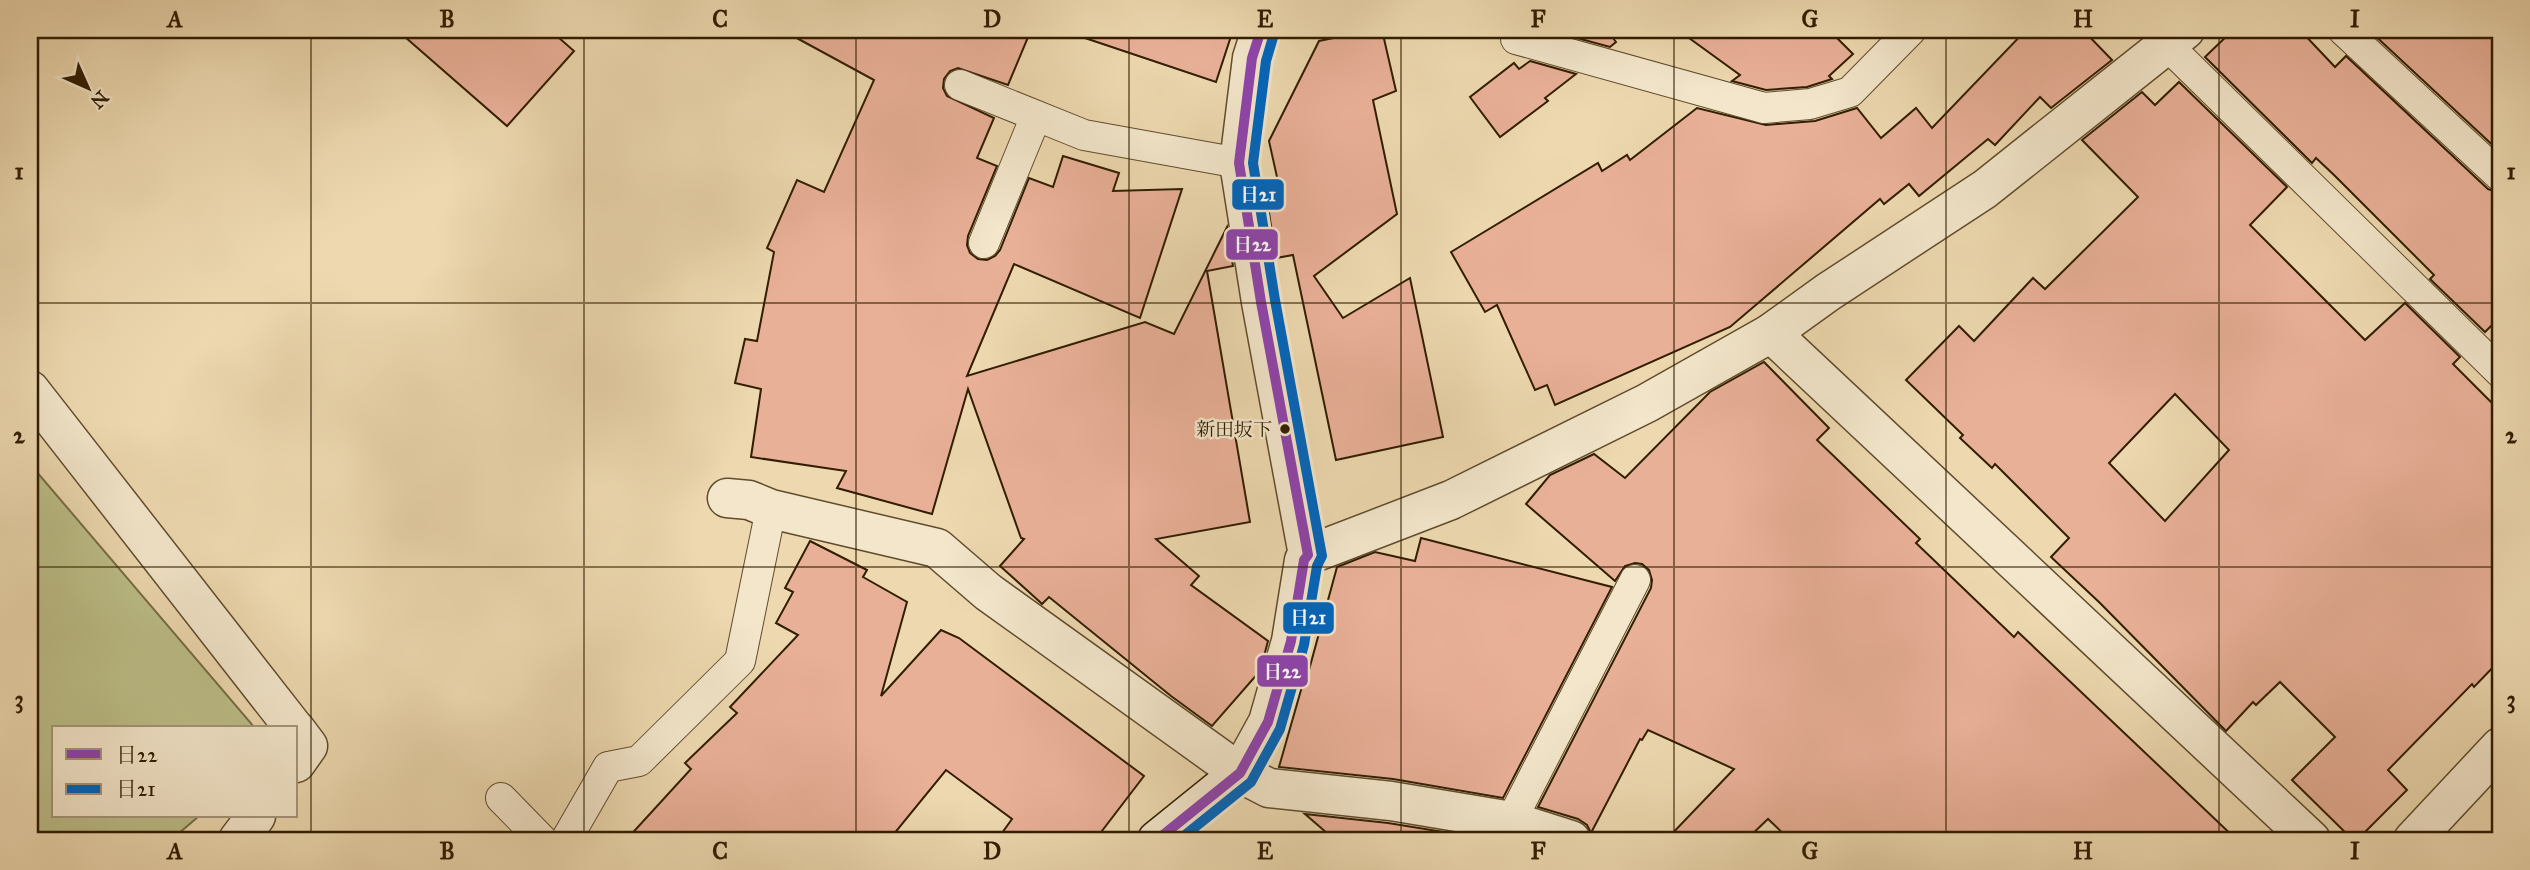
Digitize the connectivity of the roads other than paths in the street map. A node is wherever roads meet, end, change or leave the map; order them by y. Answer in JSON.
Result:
{"nodes":[{"id":1,"x":1261,"y":30,"type":"edge"},
{"id":2,"x":1911,"y":30,"type":"edge"},
{"id":3,"x":2343,"y":30,"type":"edge"},
{"id":4,"x":2175,"y":37,"type":"edge"},
{"id":5,"x":1516,"y":39,"type":"dead end"},
{"id":6,"x":960,"y":85,"type":"dead end"},
{"id":7,"x":1036,"y":116,"type":"junction"},
{"id":8,"x":1239,"y":163,"type":"junction"},
{"id":9,"x":2500,"y":176,"type":"edge"},
{"id":10,"x":984,"y":243,"type":"dead end"},
{"id":11,"x":1771,"y":333,"type":"junction"},
{"id":12,"x":2500,"y":372,"type":"edge"},
{"id":13,"x":30,"y":390,"type":"edge"},
{"id":14,"x":727,"y":498,"type":"dead end"},
{"id":15,"x":771,"y":509,"type":"junction"},
{"id":16,"x":1308,"y":555,"type":"junction"},
{"id":17,"x":1635,"y":580,"type":"dead end"},
{"id":18,"x":293,"y":726,"type":"edge"},
{"id":19,"x":298,"y":733,"type":"edge"},
{"id":20,"x":2500,"y":747,"type":"edge"},
{"id":21,"x":298,"y":760,"type":"edge"},
{"id":22,"x":1240,"y":773,"type":"junction"},
{"id":23,"x":501,"y":799,"type":"dead end"},
{"id":24,"x":254,"y":818,"type":"edge"},
{"id":25,"x":1511,"y":821,"type":"junction"},
{"id":26,"x":238,"y":840,"type":"edge"},
{"id":27,"x":542,"y":840,"type":"edge"},
{"id":28,"x":566,"y":840,"type":"edge"},
{"id":29,"x":1157,"y":840,"type":"edge"},
{"id":30,"x":1571,"y":840,"type":"edge"},
{"id":31,"x":2311,"y":840,"type":"edge"},
{"id":32,"x":2413,"y":840,"type":"edge"}],
"edges":[{"from":1,"to":8,"type":"street"},
{"from":2,"to":5,"type":"lane"},
{"from":3,"to":9,"type":"lane"},
{"from":4,"to":11,"type":"street"},
{"from":4,"to":12,"type":"lane"},
{"from":6,"to":7,"type":"lane"},
{"from":7,"to":8,"type":"lane"},
{"from":7,"to":10,"type":"lane"},
{"from":8,"to":16,"type":"street"},
{"from":11,"to":16,"type":"street"},
{"from":11,"to":31,"type":"street"},
{"from":13,"to":18,"type":"street"},
{"from":14,"to":15,"type":"street"},
{"from":15,"to":22,"type":"street"},
{"from":15,"to":28,"type":"lane"},
{"from":16,"to":22,"type":"street"},
{"from":17,"to":25,"type":"lane"},
{"from":19,"to":21,"type":"street"},
{"from":20,"to":32,"type":"street"},
{"from":22,"to":25,"type":"street"},
{"from":22,"to":29,"type":"street"},
{"from":23,"to":27,"type":"lane"},
{"from":24,"to":26,"type":"street"},
{"from":25,"to":30,"type":"street"}]}
